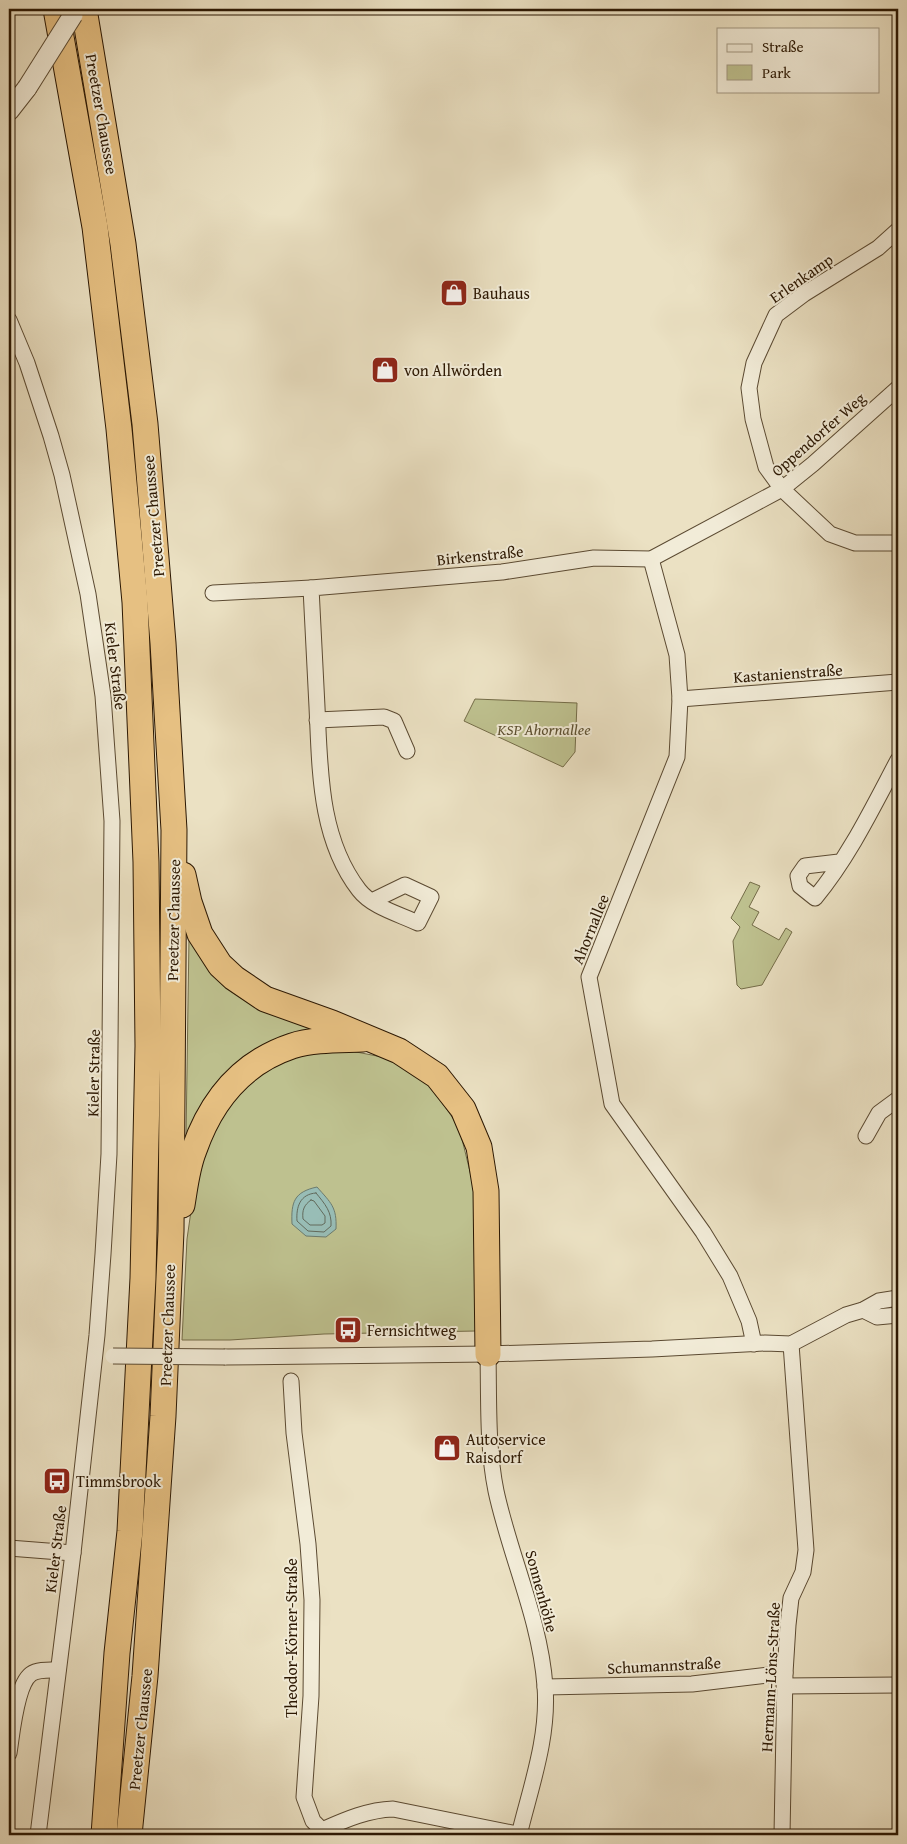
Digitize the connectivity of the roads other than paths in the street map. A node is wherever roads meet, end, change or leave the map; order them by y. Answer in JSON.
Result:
{"nodes":[{"id":1,"x":56,"y":9,"type":"edge"},
{"id":2,"x":77,"y":9,"type":"edge"},
{"id":3,"x":84,"y":9,"type":"edge"},
{"id":4,"x":9,"y":111,"type":"edge"},
{"id":5,"x":898,"y":230,"type":"edge"},
{"id":6,"x":9,"y":321,"type":"edge"},
{"id":7,"x":898,"y":388,"type":"edge"},
{"id":8,"x":782,"y":489,"type":"junction"},
{"id":9,"x":898,"y":543,"type":"edge"},
{"id":10,"x":651,"y":559,"type":"junction"},
{"id":11,"x":311,"y":588,"type":"junction"},
{"id":12,"x":213,"y":593,"type":"dead end"},
{"id":13,"x":898,"y":682,"type":"edge"},
{"id":14,"x":680,"y":699,"type":"junction"},
{"id":15,"x":317,"y":720,"type":"junction"},
{"id":16,"x":407,"y":751,"type":"dead end"},
{"id":17,"x":898,"y":760,"type":"edge"},
{"id":18,"x":174,"y":830,"type":"junction"},
{"id":19,"x":839,"y":862,"type":"dead end"},
{"id":20,"x":372,"y":902,"type":"dead end"},
{"id":21,"x":371,"y":1039,"type":"junction"},
{"id":22,"x":898,"y":1099,"type":"edge"},
{"id":23,"x":866,"y":1136,"type":"dead end"},
{"id":24,"x":171,"y":1230,"type":"junction"},
{"id":25,"x":898,"y":1298,"type":"edge"},
{"id":26,"x":863,"y":1310,"type":"junction"},
{"id":27,"x":898,"y":1315,"type":"edge"},
{"id":28,"x":754,"y":1344,"type":"junction"},
{"id":29,"x":791,"y":1344,"type":"junction"},
{"id":30,"x":488,"y":1354,"type":"junction"},
{"id":31,"x":95,"y":1356,"type":"junction"},
{"id":32,"x":291,"y":1381,"type":"dead end"},
{"id":33,"x":9,"y":1548,"type":"edge"},
{"id":34,"x":73,"y":1553,"type":"junction"},
{"id":35,"x":58,"y":1670,"type":"junction"},
{"id":36,"x":785,"y":1680,"type":"junction"},
{"id":37,"x":898,"y":1685,"type":"edge"},
{"id":38,"x":545,"y":1687,"type":"junction"},
{"id":39,"x":9,"y":1753,"type":"edge"},
{"id":40,"x":320,"y":1833,"type":"edge"},
{"id":41,"x":38,"y":1835,"type":"edge"},
{"id":42,"x":104,"y":1835,"type":"edge"},
{"id":43,"x":129,"y":1835,"type":"edge"},
{"id":44,"x":520,"y":1835,"type":"edge"},
{"id":45,"x":782,"y":1835,"type":"edge"}],
"edges":[{"from":1,"to":42,"type":"highway","name":"Preetzer Chaussee"},
{"from":2,"to":4,"type":"street","bridge":true},
{"from":3,"to":18,"type":"highway","name":"Preetzer Chaussee"},
{"from":5,"to":8,"type":"street","name":"Erlenkamp"},
{"from":6,"to":31,"type":"street","name":"Kieler Straße"},
{"from":7,"to":8,"type":"street","name":"Oppendorfer Weg"},
{"from":8,"to":9,"type":"street","name":"Erlenkamp"},
{"from":8,"to":10,"type":"street","name":"Oppendorfer Weg"},
{"from":10,"to":11,"type":"street","name":"Birkenstraße"},
{"from":10,"to":14,"type":"street","name":"Ahornallee"},
{"from":11,"to":12,"type":"street","name":"Birkenstraße"},
{"from":11,"to":15,"type":"street"},
{"from":13,"to":14,"type":"street","name":"Kastanienstraße"},
{"from":14,"to":28,"type":"street","name":"Ahornallee"},
{"from":15,"to":16,"type":"street"},
{"from":15,"to":20,"type":"street"},
{"from":17,"to":19,"type":"street"},
{"from":18,"to":21,"type":"highway"},
{"from":18,"to":24,"type":"highway","name":"Preetzer Chaussee"},
{"from":21,"to":24,"type":"highway"},
{"from":21,"to":30,"type":"highway"},
{"from":22,"to":23,"type":"street"},
{"from":24,"to":43,"type":"highway","name":"Preetzer Chaussee"},
{"from":25,"to":26,"type":"street"},
{"from":26,"to":27,"type":"street"},
{"from":26,"to":29,"type":"street"},
{"from":28,"to":29,"type":"street"},
{"from":28,"to":30,"type":"street"},
{"from":29,"to":36,"type":"street","name":"Hermann-Löns-Straße"},
{"from":30,"to":31,"type":"street","bridge":true},
{"from":30,"to":38,"type":"street","name":"Sonnenhöhe"},
{"from":31,"to":34,"type":"street","name":"Kieler Straße"},
{"from":32,"to":40,"type":"street","name":"Theodor-Körner-Straße"},
{"from":33,"to":34,"type":"street"},
{"from":34,"to":35,"type":"street","name":"Kieler Straße"},
{"from":35,"to":39,"type":"street"},
{"from":35,"to":41,"type":"street","name":"Kieler Straße"},
{"from":36,"to":37,"type":"street","name":"Schumannstraße"},
{"from":36,"to":38,"type":"street","name":"Schumannstraße"},
{"from":36,"to":45,"type":"street","name":"Hermann-Löns-Straße"},
{"from":38,"to":44,"type":"street","name":"Sonnenhöhe"},
{"from":40,"to":44,"type":"street"}]}
